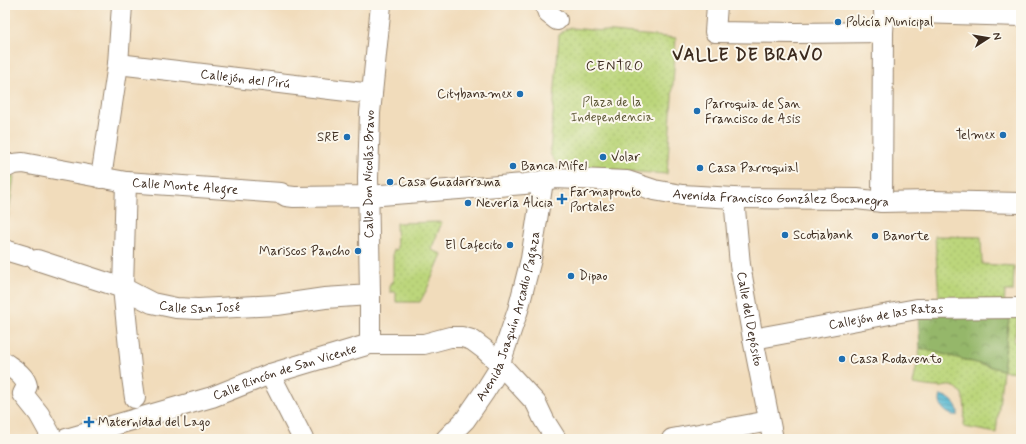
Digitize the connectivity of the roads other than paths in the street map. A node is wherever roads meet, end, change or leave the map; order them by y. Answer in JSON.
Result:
{"nodes":[{"id":1,"x":122,"y":5,"type":"edge"},
{"id":2,"x":381,"y":5,"type":"edge"},
{"id":3,"x":717,"y":5,"type":"edge"},
{"id":4,"x":885,"y":8,"type":"edge"},
{"id":5,"x":1021,"y":16,"type":"edge"},
{"id":6,"x":883,"y":32,"type":"junction"},
{"id":7,"x":118,"y":64,"type":"junction"},
{"id":8,"x":372,"y":94,"type":"junction"},
{"id":9,"x":5,"y":168,"type":"edge"},
{"id":10,"x":101,"y":178,"type":"junction"},
{"id":11,"x":544,"y":181,"type":"junction"},
{"id":12,"x":126,"y":182,"type":"junction"},
{"id":13,"x":368,"y":196,"type":"junction"},
{"id":14,"x":734,"y":198,"type":"junction"},
{"id":15,"x":882,"y":202,"type":"junction"},
{"id":16,"x":1021,"y":203,"type":"edge"},
{"id":17,"x":5,"y":250,"type":"edge"},
{"id":18,"x":123,"y":288,"type":"junction"},
{"id":19,"x":370,"y":295,"type":"junction"},
{"id":20,"x":1021,"y":308,"type":"edge"},
{"id":21,"x":745,"y":329,"type":"junction"},
{"id":22,"x":370,"y":344,"type":"junction"},
{"id":23,"x":5,"y":363,"type":"edge"},
{"id":24,"x":499,"y":363,"type":"junction"},
{"id":25,"x":270,"y":374,"type":"junction"},
{"id":26,"x":134,"y":398,"type":"dead end"},
{"id":27,"x":771,"y":430,"type":"edge"},
{"id":28,"x":53,"y":439,"type":"edge"},
{"id":29,"x":66,"y":439,"type":"edge"},
{"id":30,"x":303,"y":439,"type":"edge"},
{"id":31,"x":446,"y":439,"type":"edge"},
{"id":32,"x":556,"y":439,"type":"edge"},
{"id":33,"x":672,"y":439,"type":"edge"}],
"edges":[{"from":1,"to":7,"type":"street"},
{"from":2,"to":8,"type":"street","name":"Calle Don Nicolás Bravo"},
{"from":3,"to":6,"type":"street"},
{"from":4,"to":5,"type":"street"},
{"from":4,"to":6,"type":"street"},
{"from":6,"to":15,"type":"street"},
{"from":7,"to":8,"type":"street","name":"Callejón del Pirú"},
{"from":7,"to":10,"type":"street"},
{"from":8,"to":13,"type":"street","name":"Calle Don Nicolás Bravo"},
{"from":9,"to":10,"type":"street","name":"Calle Monte Alegre"},
{"from":10,"to":12,"type":"street","name":"Calle Monte Alegre"},
{"from":11,"to":13,"type":"street","name":"Avenida Francisco González Bocanegra"},
{"from":11,"to":14,"type":"street","name":"Avenida Francisco González Bocanegra"},
{"from":11,"to":24,"type":"street","name":"Avenida Joaquín Arcadio Pagaza"},
{"from":12,"to":13,"type":"street","name":"Calle Monte Alegre"},
{"from":12,"to":18,"type":"street"},
{"from":13,"to":19,"type":"street","name":"Calle Don Nicolás Bravo"},
{"from":14,"to":15,"type":"street","name":"Avenida Francisco González Bocanegra"},
{"from":14,"to":21,"type":"street","name":"Calle del Depósito"},
{"from":15,"to":16,"type":"street","name":"Avenida Francisco González Bocanegra"},
{"from":17,"to":18,"type":"street","name":"Calle San José"},
{"from":18,"to":19,"type":"street","name":"Calle San José"},
{"from":18,"to":26,"type":"street"},
{"from":19,"to":22,"type":"street","name":"Calle Don Nicolás Bravo"},
{"from":20,"to":21,"type":"street","name":"Callejón de las Ratas"},
{"from":21,"to":27,"type":"street","name":"Calle del Depósito"},
{"from":22,"to":24,"type":"street","name":"Calle Rincón de San Vicente"},
{"from":22,"to":25,"type":"street","name":"Calle Rincón de San Vicente"},
{"from":23,"to":28,"type":"street"},
{"from":24,"to":31,"type":"street","name":"Avenida Joaquín Arcadio Pagaza"},
{"from":24,"to":32,"type":"street","name":"Calle Rincón de San Vicente"},
{"from":25,"to":29,"type":"street","name":"Calle Rincón de San Vicente"},
{"from":25,"to":30,"type":"street"},
{"from":27,"to":33,"type":"street"}]}
